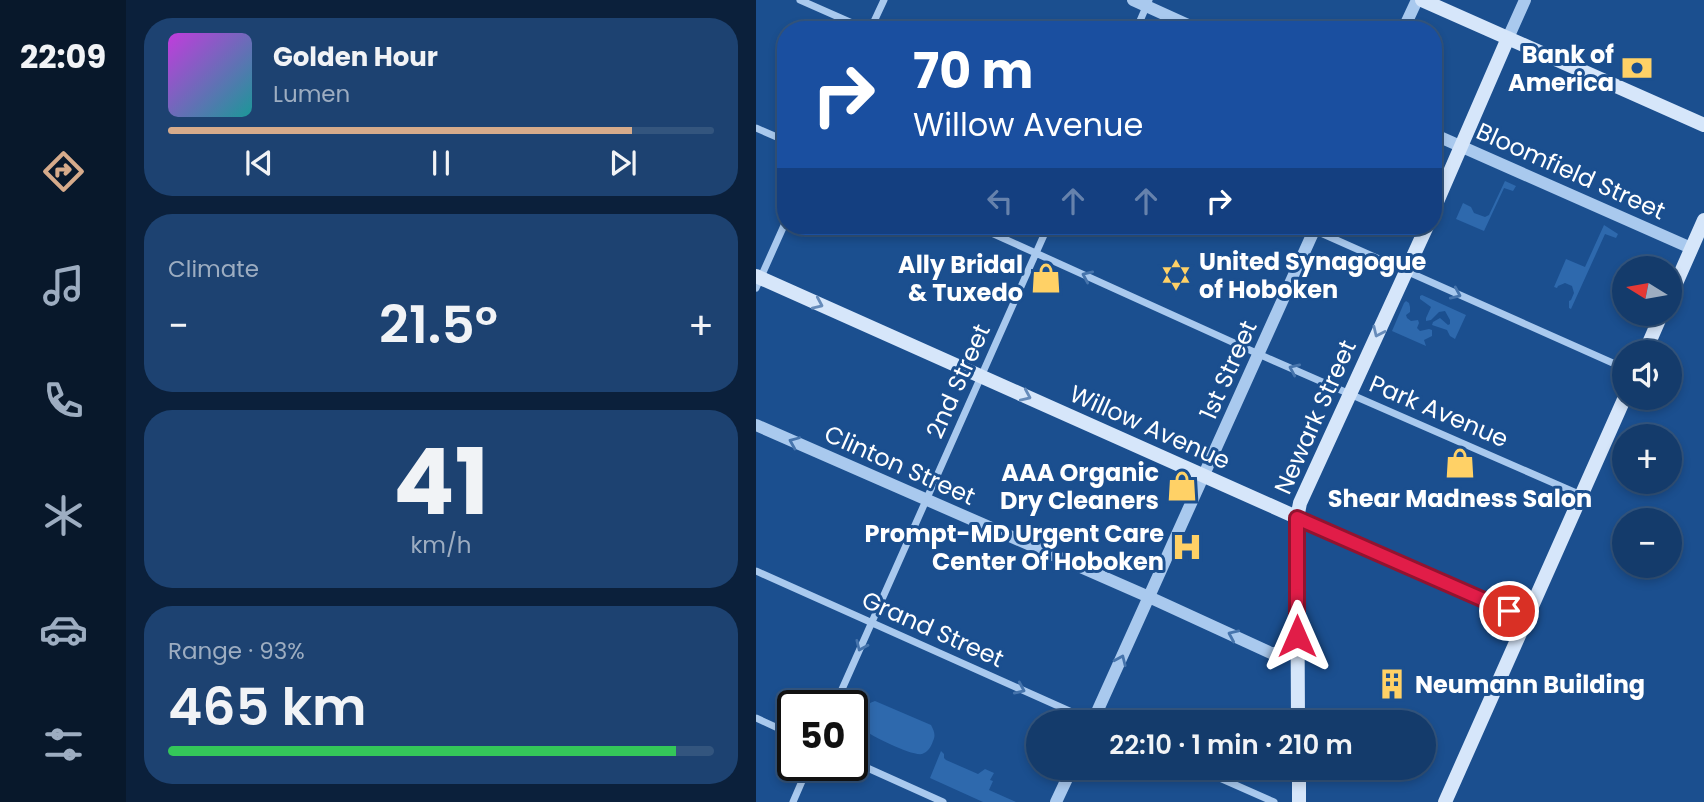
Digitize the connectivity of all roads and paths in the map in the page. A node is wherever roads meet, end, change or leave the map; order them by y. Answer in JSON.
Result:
{"nodes":[{"id":1,"x":800,"y":0,"type":"edge"},
{"id":2,"x":884,"y":0,"type":"edge"},
{"id":3,"x":1133,"y":0,"type":"edge"},
{"id":4,"x":1419,"y":0,"type":"edge"},
{"id":5,"x":1525,"y":0,"type":"edge"},
{"id":6,"x":1147,"y":3,"type":"edge"},
{"id":7,"x":848,"y":21,"type":"edge"},
{"id":8,"x":874,"y":21,"type":"edge"},
{"id":9,"x":1140,"y":21,"type":"edge"},
{"id":10,"x":1182,"y":21,"type":"edge"},
{"id":11,"x":1408,"y":21,"type":"edge"},
{"id":12,"x":1508,"y":38,"type":"junction"},
{"id":13,"x":1704,"y":125,"type":"edge"},
{"id":14,"x":756,"y":128,"type":"edge"},
{"id":15,"x":777,"y":137,"type":"edge"},
{"id":16,"x":1442,"y":138,"type":"edge"},
{"id":17,"x":1461,"y":146,"type":"junction"},
{"id":18,"x":1442,"y":190,"type":"edge"},
{"id":19,"x":1704,"y":220,"type":"edge"},
{"id":20,"x":779,"y":235,"type":"edge"},
{"id":21,"x":997,"y":235,"type":"edge"},
{"id":22,"x":1044,"y":235,"type":"edge"},
{"id":23,"x":1309,"y":235,"type":"edge"},
{"id":24,"x":1329,"y":235,"type":"edge"},
{"id":25,"x":1423,"y":235,"type":"edge"},
{"id":26,"x":1691,"y":248,"type":"junction"},
{"id":27,"x":1036,"y":252,"type":"junction"},
{"id":28,"x":1682,"y":269,"type":"edge"},
{"id":29,"x":1406,"y":271,"type":"junction"},
{"id":30,"x":758,"y":281,"type":"edge"},
{"id":31,"x":1258,"y":353,"type":"junction"},
{"id":32,"x":1612,"y":363,"type":"edge"},
{"id":33,"x":982,"y":377,"type":"junction"},
{"id":34,"x":1349,"y":393,"type":"junction"},
{"id":35,"x":1619,"y":410,"type":"edge"},
{"id":36,"x":756,"y":425,"type":"edge"},
{"id":37,"x":1204,"y":476,"type":"junction"},
{"id":38,"x":1581,"y":495,"type":"junction"},
{"id":39,"x":926,"y":499,"type":"junction"},
{"id":40,"x":1297,"y":518,"type":"junction"},
{"id":41,"x":756,"y":571,"type":"edge"},
{"id":42,"x":1149,"y":597,"type":"junction"},
{"id":43,"x":1525,"y":619,"type":"junction"},
{"id":44,"x":872,"y":622,"type":"junction"},
{"id":45,"x":1297,"y":653,"type":"junction"},
{"id":46,"x":842,"y":690,"type":"edge"},
{"id":47,"x":1066,"y":710,"type":"edge"},
{"id":48,"x":1098,"y":710,"type":"edge"},
{"id":49,"x":1298,"y":710,"type":"edge"},
{"id":50,"x":756,"y":718,"type":"edge"},
{"id":51,"x":777,"y":728,"type":"edge"},
{"id":52,"x":868,"y":768,"type":"edge"},
{"id":53,"x":1066,"y":780,"type":"edge"},
{"id":54,"x":1224,"y":780,"type":"edge"},
{"id":55,"x":1299,"y":780,"type":"edge"},
{"id":56,"x":802,"y":781,"type":"edge"},
{"id":57,"x":793,"y":802,"type":"edge"},
{"id":58,"x":943,"y":802,"type":"edge"},
{"id":59,"x":1056,"y":802,"type":"edge"},
{"id":60,"x":1273,"y":802,"type":"edge"},
{"id":61,"x":1299,"y":802,"type":"edge"},
{"id":62,"x":1445,"y":802,"type":"edge"}],
"edges":[{"from":1,"to":7,"type":"street"},
{"from":2,"to":8,"type":"street"},
{"from":3,"to":6,"type":"street"},
{"from":4,"to":11,"type":"street"},
{"from":4,"to":12,"type":"main road"},
{"from":5,"to":12,"type":"street"},
{"from":6,"to":9,"type":"street"},
{"from":6,"to":10,"type":"street"},
{"from":12,"to":13,"type":"main road"},
{"from":12,"to":17,"type":"main road"},
{"from":14,"to":15,"type":"street"},
{"from":16,"to":17,"type":"street","name":"Bloomfield Street"},
{"from":17,"to":18,"type":"main road"},
{"from":17,"to":26,"type":"street","name":"Bloomfield Street"},
{"from":19,"to":26,"type":"main road"},
{"from":20,"to":30,"type":"street"},
{"from":21,"to":27,"type":"street","name":"Park Avenue"},
{"from":22,"to":27,"type":"street","name":"2nd Street"},
{"from":23,"to":31,"type":"street","name":"1st Street"},
{"from":24,"to":29,"type":"street"},
{"from":25,"to":29,"type":"main road","name":"Newark Street"},
{"from":26,"to":28,"type":"main road"},
{"from":31,"to":27,"type":"street","name":"Park Avenue","one_way":true},
{"from":27,"to":33,"type":"street","name":"2nd Street"},
{"from":29,"to":32,"type":"street","one_way":true},
{"from":29,"to":34,"type":"main road","name":"Newark Street","one_way":true},
{"from":30,"to":33,"type":"main road","name":"Willow Avenue","one_way":true},
{"from":34,"to":31,"type":"street","name":"Park Avenue","one_way":true},
{"from":31,"to":37,"type":"street","name":"1st Street"},
{"from":33,"to":37,"type":"main road","name":"Willow Avenue","one_way":true},
{"from":33,"to":39,"type":"street","name":"2nd Street"},
{"from":34,"to":38,"type":"street","name":"Park Avenue"},
{"from":34,"to":40,"type":"main road","name":"Newark Street"},
{"from":35,"to":38,"type":"main road"},
{"from":39,"to":36,"type":"street","name":"Clinton Street","one_way":true},
{"from":37,"to":40,"type":"main road","name":"Willow Avenue"},
{"from":37,"to":42,"type":"street","name":"1st Street"},
{"from":38,"to":43,"type":"main road"},
{"from":39,"to":42,"type":"street","name":"Clinton Street"},
{"from":39,"to":44,"type":"street","name":"2nd Street"},
{"from":40,"to":43,"type":"main road","name":"Willow Avenue"},
{"from":40,"to":45,"type":"main road","name":"Newark Street"},
{"from":41,"to":44,"type":"street","name":"Grand Street"},
{"from":45,"to":42,"type":"street","name":"Clinton Street","one_way":true},
{"from":48,"to":42,"type":"street","name":"1st Street","one_way":true},
{"from":43,"to":62,"type":"main road"},
{"from":44,"to":46,"type":"street","name":"2nd Street","one_way":true},
{"from":44,"to":47,"type":"street","name":"Grand Street","one_way":true},
{"from":45,"to":49,"type":"main road","name":"Newark Street"},
{"from":50,"to":51,"type":"street"},
{"from":52,"to":58,"type":"street"},
{"from":53,"to":59,"type":"street"},
{"from":54,"to":60,"type":"street"},
{"from":55,"to":61,"type":"main road"},
{"from":56,"to":57,"type":"street"}]}
